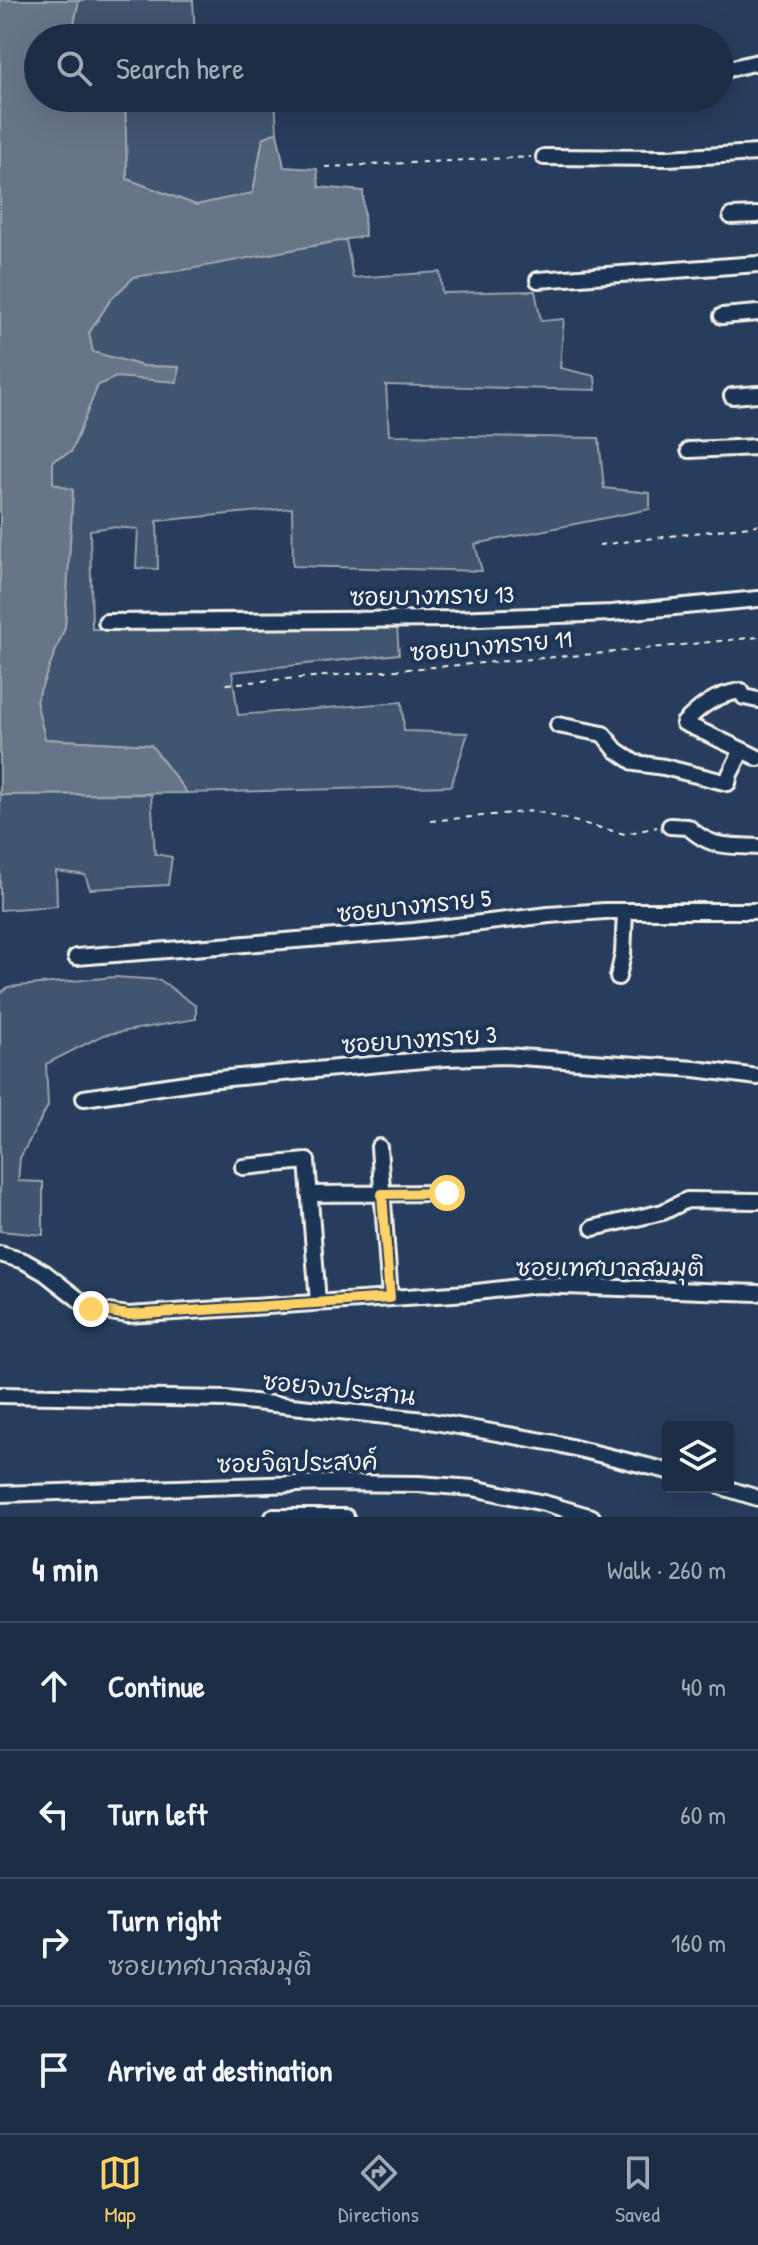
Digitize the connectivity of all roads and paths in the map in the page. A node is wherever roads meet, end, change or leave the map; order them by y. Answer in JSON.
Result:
{"nodes":[{"id":1,"x":758,"y":62,"type":"edge"},
{"id":2,"x":734,"y":68,"type":"edge"},
{"id":3,"x":758,"y":153,"type":"edge"},
{"id":4,"x":544,"y":157,"type":"joint"},
{"id":5,"x":325,"y":167,"type":"dead end"},
{"id":6,"x":758,"y":215,"type":"edge"},
{"id":7,"x":731,"y":216,"type":"dead end"},
{"id":8,"x":758,"y":264,"type":"edge"},
{"id":9,"x":538,"y":280,"type":"dead end"},
{"id":10,"x":758,"y":313,"type":"edge"},
{"id":11,"x":722,"y":316,"type":"dead end"},
{"id":12,"x":758,"y":394,"type":"edge"},
{"id":13,"x":732,"y":396,"type":"dead end"},
{"id":14,"x":758,"y":447,"type":"edge"},
{"id":15,"x":689,"y":450,"type":"dead end"},
{"id":16,"x":758,"y":525,"type":"edge"},
{"id":17,"x":599,"y":545,"type":"dead end"},
{"id":18,"x":758,"y":599,"type":"edge"},
{"id":19,"x":106,"y":622,"type":"dead end"},
{"id":20,"x":758,"y":637,"type":"edge"},
{"id":21,"x":226,"y":684,"type":"dead end"},
{"id":22,"x":758,"y":700,"type":"edge"},
{"id":23,"x":558,"y":725,"type":"dead end"},
{"id":24,"x":742,"y":750,"type":"junction"},
{"id":25,"x":758,"y":758,"type":"edge"},
{"id":26,"x":430,"y":821,"type":"dead end"},
{"id":27,"x":670,"y":826,"type":"joint"},
{"id":28,"x":758,"y":847,"type":"edge"},
{"id":29,"x":758,"y":911,"type":"edge"},
{"id":30,"x":625,"y":912,"type":"junction"},
{"id":31,"x":76,"y":957,"type":"dead end"},
{"id":32,"x":618,"y":977,"type":"dead end"},
{"id":33,"x":758,"y":1077,"type":"edge"},
{"id":34,"x":84,"y":1098,"type":"dead end"},
{"id":35,"x":379,"y":1147,"type":"dead end"},
{"id":36,"x":243,"y":1167,"type":"dead end"},
{"id":37,"x":447,"y":1193,"type":"dead end"},
{"id":38,"x":309,"y":1194,"type":"junction"},
{"id":39,"x":382,"y":1194,"type":"junction"},
{"id":40,"x":758,"y":1201,"type":"edge"},
{"id":41,"x":593,"y":1228,"type":"dead end"},
{"id":42,"x":0,"y":1254,"type":"edge"},
{"id":43,"x":758,"y":1293,"type":"edge"},
{"id":44,"x":390,"y":1298,"type":"junction"},
{"id":45,"x":318,"y":1302,"type":"junction"},
{"id":46,"x":0,"y":1395,"type":"edge"},
{"id":47,"x":662,"y":1470,"type":"edge"},
{"id":48,"x":734,"y":1491,"type":"edge"},
{"id":49,"x":0,"y":1494,"type":"edge"},
{"id":50,"x":758,"y":1498,"type":"edge"},
{"id":51,"x":273,"y":1517,"type":"edge"},
{"id":52,"x":346,"y":1517,"type":"edge"},
{"id":53,"x":592,"y":1517,"type":"edge"}],
"edges":[{"from":1,"to":2,"type":"street"},
{"from":3,"to":4,"type":"street"},
{"from":4,"to":5,"type":"path"},
{"from":6,"to":7,"type":"street"},
{"from":8,"to":9,"type":"street"},
{"from":10,"to":11,"type":"street"},
{"from":12,"to":13,"type":"street"},
{"from":14,"to":15,"type":"street"},
{"from":16,"to":17,"type":"path"},
{"from":18,"to":19,"type":"street","name":"ซอยบางทราย 13"},
{"from":20,"to":21,"type":"path","name":"ซอยบางทราย 11"},
{"from":22,"to":24,"type":"street"},
{"from":23,"to":24,"type":"street"},
{"from":24,"to":25,"type":"street"},
{"from":26,"to":27,"type":"path"},
{"from":27,"to":28,"type":"street"},
{"from":29,"to":30,"type":"street","name":"ซอยบางทราย 5"},
{"from":30,"to":31,"type":"street","name":"ซอยบางทราย 5"},
{"from":30,"to":32,"type":"street"},
{"from":33,"to":34,"type":"street","name":"ซอยบางทราย 3"},
{"from":35,"to":39,"type":"street"},
{"from":36,"to":38,"type":"street"},
{"from":37,"to":39,"type":"street"},
{"from":38,"to":39,"type":"street"},
{"from":38,"to":45,"type":"street"},
{"from":39,"to":44,"type":"street"},
{"from":40,"to":41,"type":"street"},
{"from":42,"to":45,"type":"street","name":"ซอยเทศบาลสมมุติ"},
{"from":43,"to":44,"type":"street","name":"ซอยเทศบาลสมมุติ"},
{"from":44,"to":45,"type":"street","name":"ซอยเทศบาลสมมุติ"},
{"from":46,"to":47,"type":"street","name":"ซอยจงประสาน"},
{"from":48,"to":50,"type":"street"},
{"from":49,"to":53,"type":"street","name":"ซอยจิตประสงค์"},
{"from":51,"to":52,"type":"street"}]}
